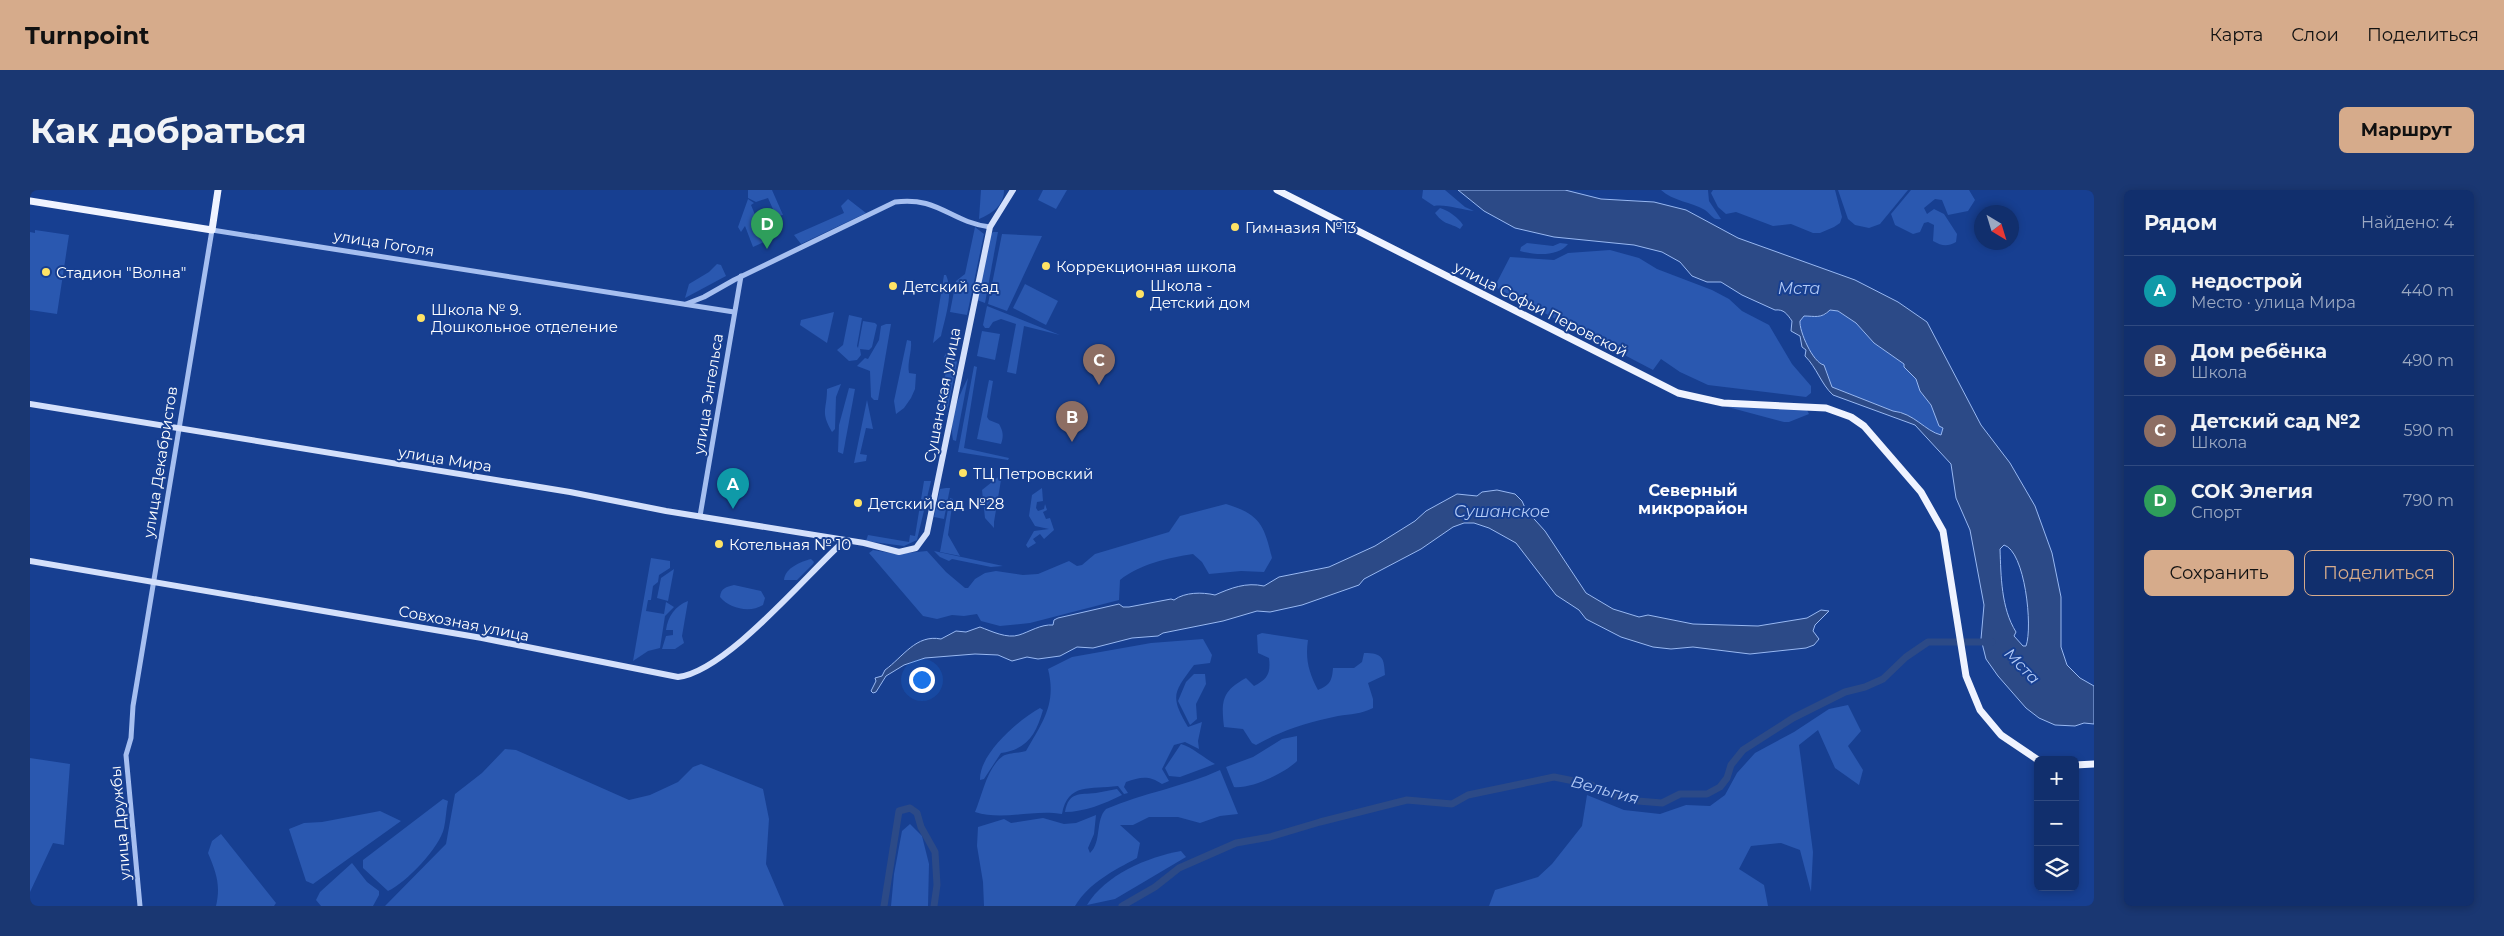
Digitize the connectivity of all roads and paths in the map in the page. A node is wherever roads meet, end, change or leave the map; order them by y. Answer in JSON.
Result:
{"nodes":[{"id":1,"x":218,"y":190,"type":"edge"},
{"id":2,"x":1012,"y":190,"type":"edge"},
{"id":3,"x":1277,"y":190,"type":"edge"},
{"id":4,"x":30,"y":201,"type":"edge"},
{"id":5,"x":990,"y":227,"type":"junction"},
{"id":6,"x":212,"y":230,"type":"junction"},
{"id":7,"x":741,"y":276,"type":"junction"},
{"id":8,"x":686,"y":304,"type":"junction"},
{"id":9,"x":734,"y":312,"type":"junction"},
{"id":10,"x":30,"y":404,"type":"edge"},
{"id":11,"x":180,"y":429,"type":"junction"},
{"id":12,"x":700,"y":516,"type":"junction"},
{"id":13,"x":844,"y":540,"type":"junction"},
{"id":14,"x":856,"y":542,"type":"joint"},
{"id":15,"x":30,"y":561,"type":"edge"},
{"id":16,"x":155,"y":581,"type":"junction"},
{"id":17,"x":131,"y":738,"type":"joint"},
{"id":18,"x":2034,"y":757,"type":"edge"},
{"id":19,"x":2094,"y":764,"type":"edge"},
{"id":20,"x":2079,"y":765,"type":"edge"},
{"id":21,"x":140,"y":906,"type":"edge"}],
"edges":[{"from":1,"to":6,"type":"main road","name":"улица Декабристов"},
{"from":2,"to":5,"type":"main road","name":"Сушанская улица"},
{"from":3,"to":18,"type":"main road","name":"улица Софьи Перовской"},
{"from":4,"to":6,"type":"main road","name":"улица Гоголя"},
{"from":5,"to":7,"type":"street"},
{"from":5,"to":14,"type":"main road","name":"Сушанская улица"},
{"from":6,"to":8,"type":"street","name":"улица Гоголя"},
{"from":6,"to":11,"type":"street","name":"улица Декабристов"},
{"from":7,"to":8,"type":"street"},
{"from":7,"to":9,"type":"street","name":"улица Энгельса"},
{"from":8,"to":9,"type":"street","name":"улица Гоголя"},
{"from":9,"to":12,"type":"street","name":"улица Энгельса"},
{"from":10,"to":11,"type":"main road","name":"улица Мира"},
{"from":11,"to":12,"type":"main road","name":"улица Мира"},
{"from":11,"to":16,"type":"street","name":"улица Декабристов"},
{"from":12,"to":13,"type":"main road","name":"улица Мира"},
{"from":13,"to":14,"type":"main road","name":"улица Мира"},
{"from":13,"to":16,"type":"main road","name":"Совхозная улица"},
{"from":15,"to":16,"type":"main road","name":"Совхозная улица"},
{"from":16,"to":17,"type":"street","name":"улица Декабристов"},
{"from":17,"to":21,"type":"street","name":"улица Дружбы"},
{"from":19,"to":20,"type":"main road"}]}
